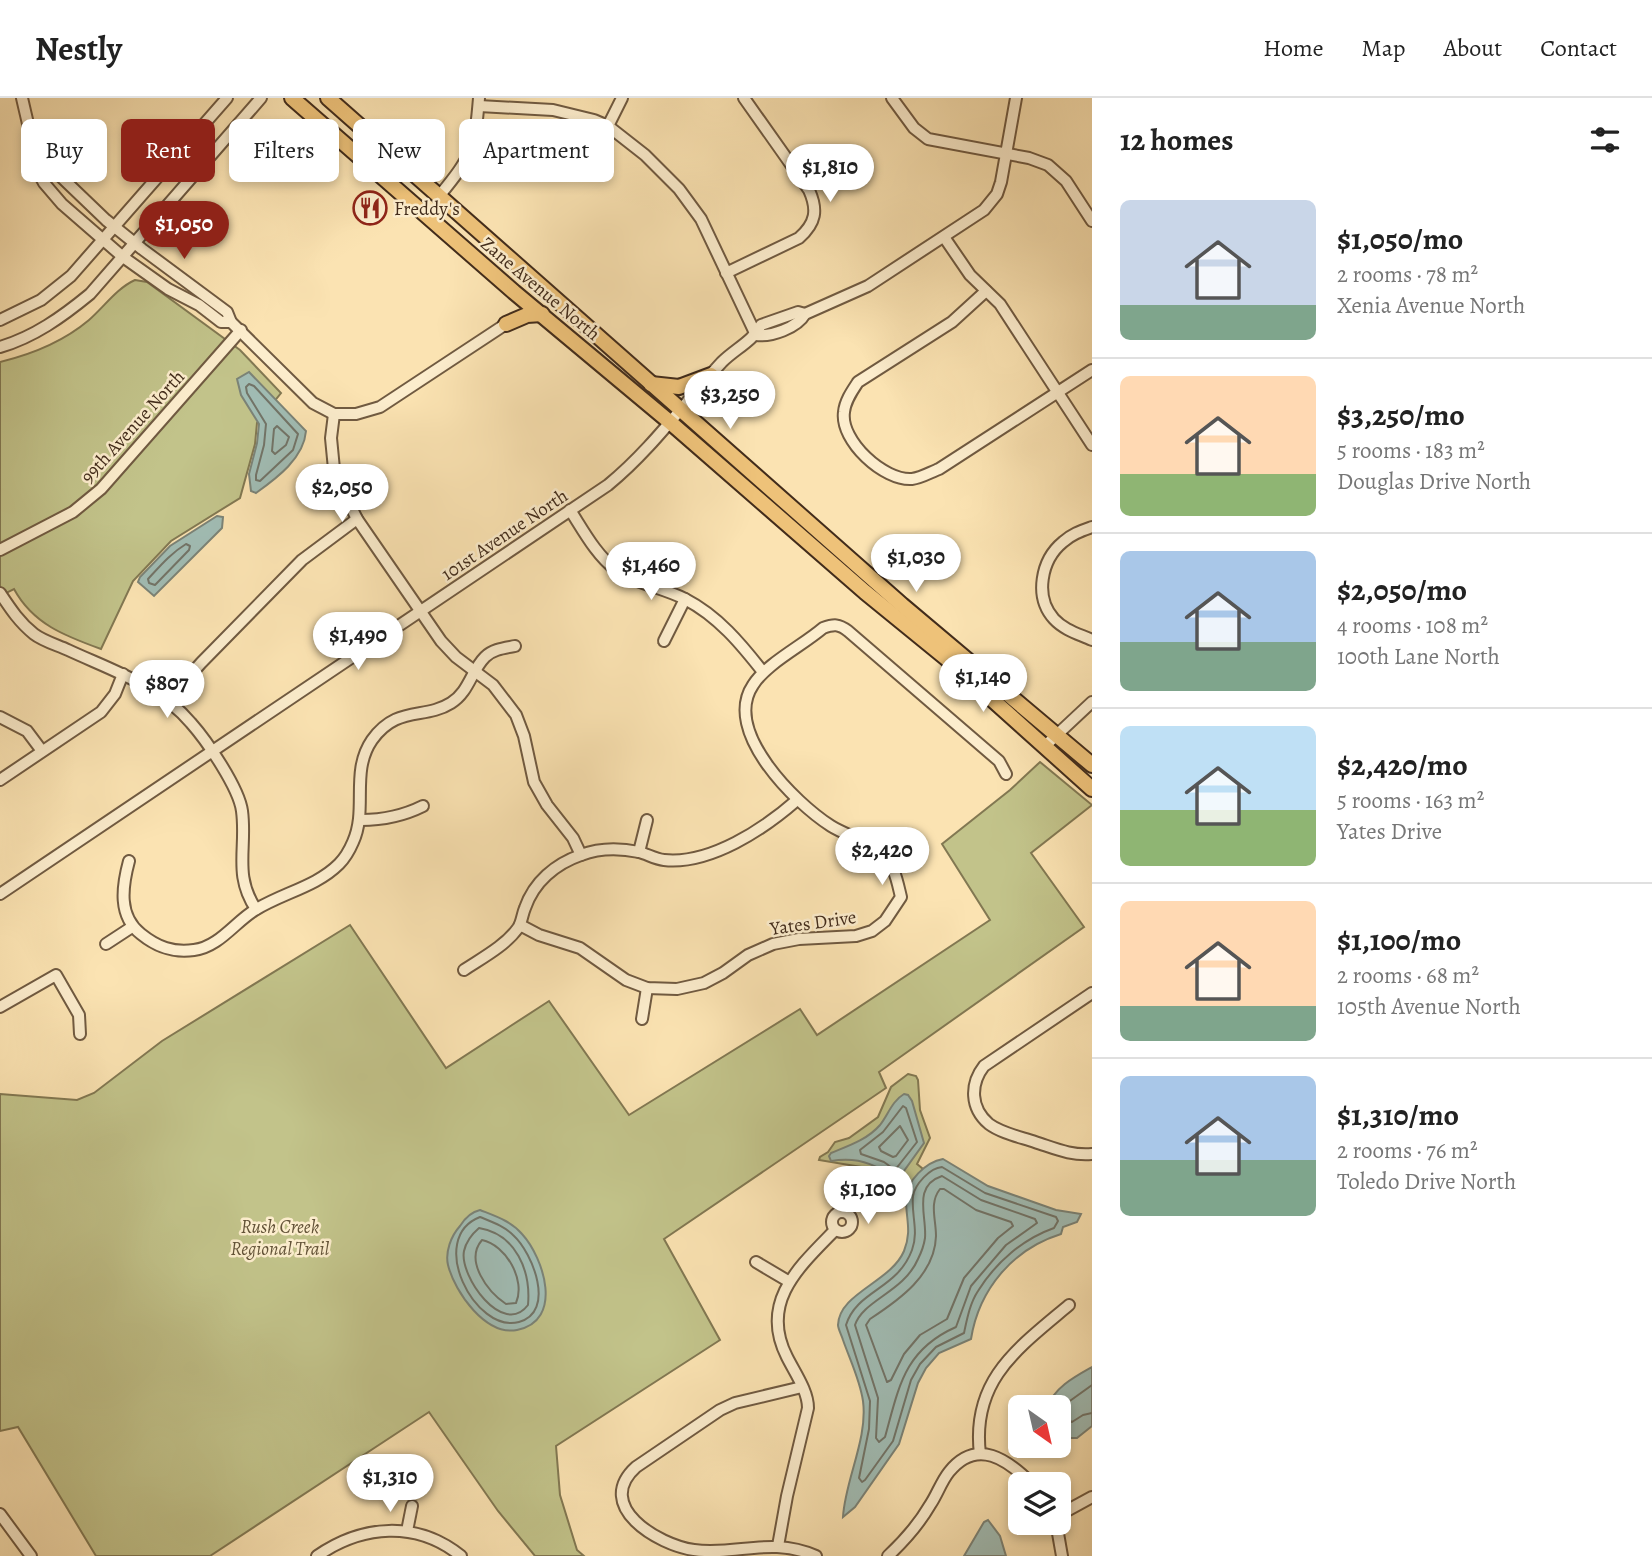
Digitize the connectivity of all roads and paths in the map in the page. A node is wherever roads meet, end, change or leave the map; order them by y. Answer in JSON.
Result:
{"nodes":[{"id":1,"x":22,"y":98,"type":"edge"},
{"id":2,"x":227,"y":98,"type":"edge"},
{"id":3,"x":261,"y":98,"type":"edge"},
{"id":4,"x":292,"y":98,"type":"edge"},
{"id":5,"x":328,"y":98,"type":"edge"},
{"id":6,"x":622,"y":98,"type":"edge"},
{"id":7,"x":744,"y":98,"type":"edge"},
{"id":8,"x":891,"y":98,"type":"edge"},
{"id":9,"x":1016,"y":98,"type":"edge"},
{"id":10,"x":479,"y":102,"type":"edge"},
{"id":11,"x":27,"y":119,"type":"edge"},
{"id":12,"x":590,"y":119,"type":"edge"},
{"id":13,"x":612,"y":119,"type":"edge"},
{"id":14,"x":614,"y":131,"type":"edge"},
{"id":15,"x":1007,"y":154,"type":"junction"},
{"id":16,"x":43,"y":182,"type":"edge"},
{"id":17,"x":67,"y":182,"type":"edge"},
{"id":18,"x":440,"y":195,"type":"junction"},
{"id":19,"x":1092,"y":221,"type":"edge"},
{"id":20,"x":115,"y":227,"type":"junction"},
{"id":21,"x":944,"y":237,"type":"junction"},
{"id":22,"x":104,"y":241,"type":"junction"},
{"id":23,"x":135,"y":243,"type":"junction"},
{"id":24,"x":123,"y":257,"type":"junction"},
{"id":25,"x":726,"y":273,"type":"junction"},
{"id":26,"x":986,"y":291,"type":"junction"},
{"id":27,"x":514,"y":292,"type":"junction"},
{"id":28,"x":542,"y":314,"type":"junction"},
{"id":29,"x":0,"y":320,"type":"edge"},
{"id":30,"x":231,"y":322,"type":"junction"},
{"id":31,"x":506,"y":324,"type":"junction"},
{"id":32,"x":240,"y":330,"type":"junction"},
{"id":33,"x":756,"y":335,"type":"junction"},
{"id":34,"x":0,"y":347,"type":"edge"},
{"id":35,"x":1092,"y":370,"type":"edge"},
{"id":36,"x":712,"y":375,"type":"junction"},
{"id":37,"x":651,"y":384,"type":"junction"},
{"id":38,"x":1058,"y":393,"type":"junction"},
{"id":39,"x":681,"y":411,"type":"junction"},
{"id":40,"x":334,"y":414,"type":"junction"},
{"id":41,"x":671,"y":423,"type":"junction"},
{"id":42,"x":1092,"y":445,"type":"edge"},
{"id":43,"x":570,"y":510,"type":"junction"},
{"id":44,"x":357,"y":519,"type":"junction"},
{"id":45,"x":1092,"y":527,"type":"edge"},
{"id":46,"x":0,"y":550,"type":"edge"},
{"id":47,"x":0,"y":593,"type":"edge"},
{"id":48,"x":684,"y":598,"type":"junction"},
{"id":49,"x":419,"y":612,"type":"junction"},
{"id":50,"x":1092,"y":640,"type":"edge"},
{"id":51,"x":664,"y":641,"type":"dead end"},
{"id":52,"x":514,"y":646,"type":"dead end"},
{"id":53,"x":763,"y":672,"type":"junction"},
{"id":54,"x":475,"y":673,"type":"junction"},
{"id":55,"x":123,"y":674,"type":"junction"},
{"id":56,"x":168,"y":700,"type":"junction"},
{"id":57,"x":1092,"y":702,"type":"edge"},
{"id":58,"x":0,"y":717,"type":"edge"},
{"id":59,"x":1051,"y":740,"type":"junction"},
{"id":60,"x":42,"y":751,"type":"junction"},
{"id":61,"x":211,"y":752,"type":"junction"},
{"id":62,"x":1092,"y":765,"type":"edge"},
{"id":63,"x":1006,"y":774,"type":"dead end"},
{"id":64,"x":0,"y":780,"type":"edge"},
{"id":65,"x":1092,"y":789,"type":"edge"},
{"id":66,"x":797,"y":800,"type":"junction"},
{"id":67,"x":423,"y":806,"type":"dead end"},
{"id":68,"x":361,"y":820,"type":"junction"},
{"id":69,"x":647,"y":820,"type":"dead end"},
{"id":70,"x":639,"y":852,"type":"junction"},
{"id":71,"x":581,"y":855,"type":"junction"},
{"id":72,"x":128,"y":861,"type":"dead end"},
{"id":73,"x":2,"y":889,"type":"edge"},
{"id":74,"x":256,"y":909,"type":"junction"},
{"id":75,"x":520,"y":925,"type":"junction"},
{"id":76,"x":132,"y":927,"type":"junction"},
{"id":77,"x":106,"y":944,"type":"dead end"},
{"id":78,"x":464,"y":970,"type":"dead end"},
{"id":79,"x":647,"y":988,"type":"junction"},
{"id":80,"x":1092,"y":993,"type":"edge"},
{"id":81,"x":0,"y":1007,"type":"edge"},
{"id":82,"x":642,"y":1019,"type":"dead end"},
{"id":83,"x":80,"y":1034,"type":"dead end"},
{"id":84,"x":1092,"y":1154,"type":"edge"},
{"id":85,"x":835,"y":1230,"type":"dead end"},
{"id":86,"x":756,"y":1262,"type":"dead end"},
{"id":87,"x":788,"y":1281,"type":"junction"},
{"id":88,"x":1069,"y":1305,"type":"dead end"},
{"id":89,"x":802,"y":1387,"type":"junction"},
{"id":90,"x":980,"y":1454,"type":"junction"},
{"id":91,"x":1019,"y":1472,"type":"edge"},
{"id":92,"x":1092,"y":1497,"type":"edge"},
{"id":93,"x":412,"y":1506,"type":"dead end"},
{"id":94,"x":1071,"y":1508,"type":"edge"},
{"id":95,"x":0,"y":1514,"type":"edge"},
{"id":96,"x":407,"y":1531,"type":"junction"},
{"id":97,"x":1058,"y":1535,"type":"edge"},
{"id":98,"x":778,"y":1546,"type":"junction"},
{"id":99,"x":31,"y":1556,"type":"edge"},
{"id":100,"x":317,"y":1556,"type":"edge"},
{"id":101,"x":461,"y":1556,"type":"edge"},
{"id":102,"x":816,"y":1556,"type":"edge"},
{"id":103,"x":888,"y":1556,"type":"edge"},
{"id":104,"x":1062,"y":1556,"type":"edge"}],
"edges":[{"from":1,"to":11,"type":"street"},
{"from":2,"to":20,"type":"street"},
{"from":3,"to":23,"type":"street"},
{"from":4,"to":27,"type":"main road","name":"Zane Avenue North"},
{"from":5,"to":18,"type":"main road","name":"Zane Avenue North"},
{"from":6,"to":13,"type":"street"},
{"from":7,"to":25,"type":"street"},
{"from":8,"to":15,"type":"street"},
{"from":9,"to":15,"type":"street","name":"101st Avenue North"},
{"from":10,"to":12,"type":"street"},
{"from":10,"to":18,"type":"street"},
{"from":14,"to":25,"type":"street"},
{"from":15,"to":19,"type":"street"},
{"from":15,"to":21,"type":"street","name":"101st Avenue North"},
{"from":16,"to":22,"type":"street"},
{"from":17,"to":20,"type":"street"},
{"from":18,"to":37,"type":"main road","name":"Zane Avenue North"},
{"from":20,"to":22,"type":"street"},
{"from":20,"to":23,"type":"street"},
{"from":21,"to":26,"type":"street"},
{"from":21,"to":33,"type":"street","name":"101st Avenue North"},
{"from":22,"to":24,"type":"street"},
{"from":22,"to":29,"type":"street"},
{"from":23,"to":24,"type":"street"},
{"from":23,"to":30,"type":"street"},
{"from":24,"to":30,"type":"street"},
{"from":24,"to":34,"type":"street"},
{"from":25,"to":33,"type":"street"},
{"from":26,"to":38,"type":"street"},
{"from":26,"to":38,"type":"street"},
{"from":27,"to":28,"type":"main road","name":"Zane Avenue North"},
{"from":27,"to":31,"type":"main road"},
{"from":28,"to":31,"type":"main road"},
{"from":28,"to":41,"type":"main road","name":"Zane Avenue North"},
{"from":30,"to":32,"type":"street"},
{"from":31,"to":40,"type":"street"},
{"from":32,"to":40,"type":"street"},
{"from":32,"to":46,"type":"street","name":"99th Avenue North"},
{"from":33,"to":36,"type":"street","name":"101st Avenue North"},
{"from":35,"to":38,"type":"street"},
{"from":36,"to":37,"type":"main road"},
{"from":36,"to":39,"type":"street","name":"101st Avenue North"},
{"from":37,"to":39,"type":"main road","name":"Zane Avenue North"},
{"from":38,"to":42,"type":"street"},
{"from":39,"to":41,"type":"street","name":"101st Avenue North"},
{"from":39,"to":59,"type":"main road","name":"Zane Avenue North"},
{"from":40,"to":44,"type":"street"},
{"from":41,"to":43,"type":"street","name":"101st Avenue North"},
{"from":41,"to":59,"type":"main road","name":"Zane Avenue North"},
{"from":43,"to":48,"type":"street"},
{"from":43,"to":49,"type":"street","name":"101st Avenue North"},
{"from":44,"to":49,"type":"street"},
{"from":44,"to":56,"type":"street"},
{"from":45,"to":50,"type":"street"},
{"from":47,"to":55,"type":"street"},
{"from":48,"to":51,"type":"street"},
{"from":48,"to":53,"type":"street"},
{"from":49,"to":54,"type":"street"},
{"from":49,"to":61,"type":"street","name":"101st Avenue North"},
{"from":52,"to":54,"type":"street"},
{"from":53,"to":63,"type":"street","name":"Yates Drive"},
{"from":53,"to":66,"type":"street","name":"Yates Drive"},
{"from":54,"to":68,"type":"street"},
{"from":54,"to":71,"type":"street"},
{"from":55,"to":56,"type":"street"},
{"from":55,"to":60,"type":"street"},
{"from":56,"to":61,"type":"street"},
{"from":57,"to":59,"type":"street"},
{"from":58,"to":60,"type":"street"},
{"from":59,"to":62,"type":"main road"},
{"from":59,"to":65,"type":"main road"},
{"from":60,"to":64,"type":"street"},
{"from":61,"to":73,"type":"street","name":"101st Avenue North"},
{"from":61,"to":74,"type":"street"},
{"from":66,"to":70,"type":"street"},
{"from":66,"to":79,"type":"street","name":"Yates Drive"},
{"from":67,"to":68,"type":"street"},
{"from":68,"to":74,"type":"street"},
{"from":69,"to":70,"type":"street"},
{"from":70,"to":71,"type":"street"},
{"from":71,"to":75,"type":"street"},
{"from":72,"to":76,"type":"street"},
{"from":74,"to":76,"type":"street"},
{"from":75,"to":78,"type":"street"},
{"from":75,"to":79,"type":"street","name":"Yates Drive"},
{"from":76,"to":77,"type":"street"},
{"from":79,"to":82,"type":"street"},
{"from":80,"to":84,"type":"street"},
{"from":81,"to":83,"type":"street"},
{"from":85,"to":87,"type":"street"},
{"from":86,"to":87,"type":"street"},
{"from":87,"to":89,"type":"street"},
{"from":88,"to":90,"type":"street"},
{"from":89,"to":98,"type":"street"},
{"from":89,"to":98,"type":"street"},
{"from":90,"to":91,"type":"street"},
{"from":90,"to":103,"type":"street"},
{"from":92,"to":94,"type":"street"},
{"from":93,"to":96,"type":"street"},
{"from":95,"to":99,"type":"street"},
{"from":96,"to":100,"type":"street"},
{"from":96,"to":101,"type":"street"},
{"from":97,"to":104,"type":"street"},
{"from":98,"to":102,"type":"street"}]}
